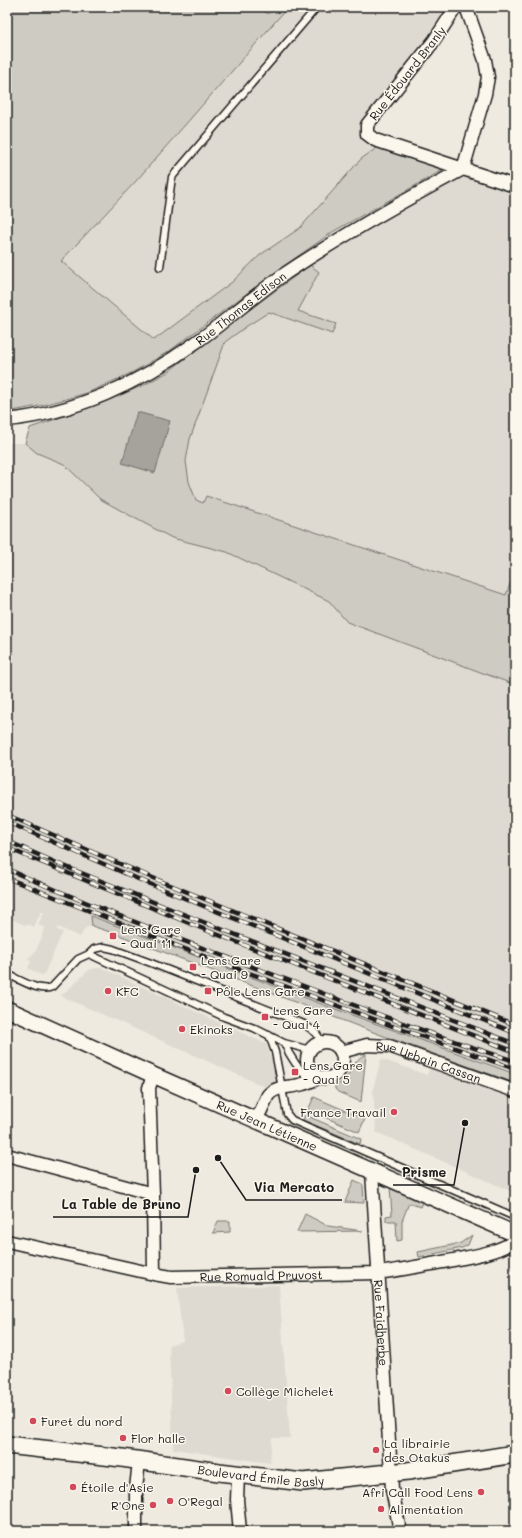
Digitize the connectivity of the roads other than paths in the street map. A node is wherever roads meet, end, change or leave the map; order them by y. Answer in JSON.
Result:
{"nodes":[{"id":1,"x":317,"y":7,"type":"edge"},
{"id":2,"x":456,"y":7,"type":"edge"},
{"id":3,"x":466,"y":7,"type":"edge"},
{"id":4,"x":463,"y":168,"type":"junction"},
{"id":5,"x":515,"y":186,"type":"edge"},
{"id":6,"x":160,"y":267,"type":"dead end"},
{"id":7,"x":7,"y":420,"type":"edge"},
{"id":8,"x":89,"y":954,"type":"junction"},
{"id":9,"x":7,"y":974,"type":"edge"},
{"id":10,"x":13,"y":1011,"type":"edge"},
{"id":11,"x":269,"y":1035,"type":"junction"},
{"id":12,"x":322,"y":1042,"type":"junction"},
{"id":13,"x":284,"y":1043,"type":"junction"},
{"id":14,"x":310,"y":1050,"type":"junction"},
{"id":15,"x":341,"y":1052,"type":"junction"},
{"id":16,"x":153,"y":1075,"type":"junction"},
{"id":17,"x":316,"y":1079,"type":"junction"},
{"id":18,"x":282,"y":1088,"type":"junction"},
{"id":19,"x":515,"y":1091,"type":"edge"},
{"id":20,"x":256,"y":1121,"type":"junction"},
{"id":21,"x":7,"y":1155,"type":"edge"},
{"id":22,"x":372,"y":1172,"type":"junction"},
{"id":23,"x":153,"y":1194,"type":"junction"},
{"id":24,"x":515,"y":1217,"type":"edge"},
{"id":25,"x":515,"y":1234,"type":"edge"},
{"id":26,"x":7,"y":1241,"type":"edge"},
{"id":27,"x":515,"y":1241,"type":"edge"},
{"id":28,"x":378,"y":1273,"type":"junction"},
{"id":29,"x":154,"y":1274,"type":"junction"},
{"id":30,"x":7,"y":1445,"type":"edge"},
{"id":31,"x":515,"y":1454,"type":"edge"},
{"id":32,"x":139,"y":1460,"type":"junction"},
{"id":33,"x":391,"y":1473,"type":"junction"},
{"id":34,"x":238,"y":1475,"type":"junction"},
{"id":35,"x":136,"y":1531,"type":"edge"},
{"id":36,"x":240,"y":1531,"type":"edge"},
{"id":37,"x":400,"y":1531,"type":"edge"}],
"edges":[{"from":1,"to":6,"type":"lane"},
{"from":2,"to":4,"type":"street","name":"Rue Édouard Branly"},
{"from":3,"to":4,"type":"street"},
{"from":4,"to":5,"type":"street"},
{"from":4,"to":7,"type":"street","name":"Rue Thomas Edison"},
{"from":8,"to":9,"type":"lane"},
{"from":8,"to":11,"type":"lane"},
{"from":8,"to":12,"type":"lane"},
{"from":10,"to":16,"type":"street","name":"Rue Jean Létienne"},
{"from":11,"to":13,"type":"lane"},
{"from":11,"to":18,"type":"lane"},
{"from":12,"to":14,"type":"street"},
{"from":12,"to":15,"type":"street"},
{"from":13,"to":14,"type":"lane"},
{"from":13,"to":17,"type":"lane"},
{"from":14,"to":17,"type":"street"},
{"from":15,"to":17,"type":"street"},
{"from":15,"to":19,"type":"street","name":"Rue Urbain Cassan"},
{"from":16,"to":20,"type":"street","name":"Rue Jean Létienne"},
{"from":16,"to":23,"type":"street"},
{"from":17,"to":18,"type":"street"},
{"from":18,"to":20,"type":"street"},
{"from":18,"to":24,"type":"lane"},
{"from":20,"to":22,"type":"street","name":"Rue Jean Létienne"},
{"from":21,"to":23,"type":"street"},
{"from":22,"to":25,"type":"street","name":"Rue Jean Létienne"},
{"from":22,"to":28,"type":"street","name":"Rue Faidherbe"},
{"from":23,"to":29,"type":"street"},
{"from":26,"to":29,"type":"street","name":"Rue Romuald Pruvost"},
{"from":27,"to":28,"type":"street","name":"Rue Romuald Pruvost"},
{"from":28,"to":29,"type":"street","name":"Rue Romuald Pruvost"},
{"from":28,"to":33,"type":"street","name":"Rue Faidherbe"},
{"from":30,"to":32,"type":"main road","name":"Boulevard Émile Basly"},
{"from":31,"to":33,"type":"main road","name":"Boulevard Émile Basly"},
{"from":32,"to":34,"type":"main road","name":"Boulevard Émile Basly"},
{"from":32,"to":35,"type":"street"},
{"from":33,"to":34,"type":"main road","name":"Boulevard Émile Basly"},
{"from":33,"to":37,"type":"street","name":"Rue Faidherbe"},
{"from":34,"to":36,"type":"street"}]}
